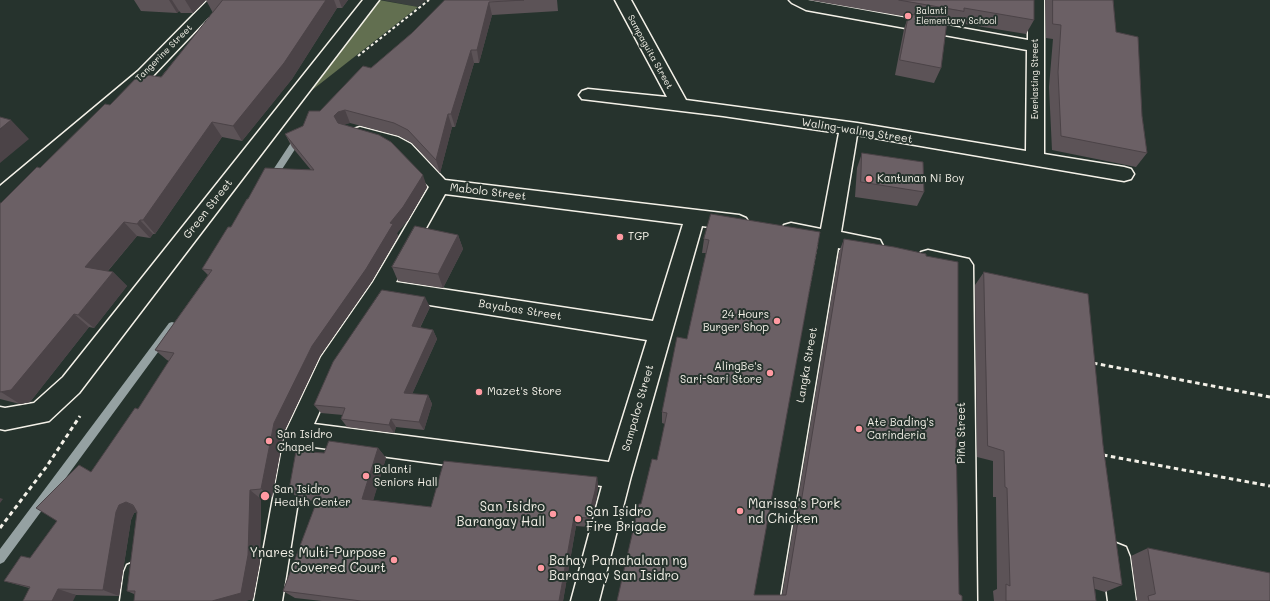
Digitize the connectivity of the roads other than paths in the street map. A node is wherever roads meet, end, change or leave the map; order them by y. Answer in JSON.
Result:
{"nodes":[{"id":1,"x":217,"y":0,"type":"edge"},
{"id":2,"x":371,"y":0,"type":"edge"},
{"id":3,"x":623,"y":0,"type":"edge"},
{"id":4,"x":797,"y":0,"type":"edge"},
{"id":5,"x":1036,"y":0,"type":"edge"},
{"id":6,"x":1035,"y":46,"type":"junction"},
{"id":7,"x":588,"y":96,"type":"dead end"},
{"id":8,"x":679,"y":104,"type":"junction"},
{"id":9,"x":848,"y":129,"type":"junction"},
{"id":10,"x":350,"y":130,"type":"edge"},
{"id":11,"x":1035,"y":159,"type":"junction"},
{"id":12,"x":1124,"y":174,"type":"dead end"},
{"id":13,"x":440,"y":186,"type":"junction"},
{"id":14,"x":0,"y":197,"type":"edge"},
{"id":15,"x":696,"y":217,"type":"junction"},
{"id":16,"x":830,"y":237,"type":"junction"},
{"id":17,"x":962,"y":265,"type":"joint"},
{"id":18,"x":381,"y":288,"type":"junction"},
{"id":19,"x":660,"y":332,"type":"junction"},
{"id":20,"x":0,"y":418,"type":"edge"},
{"id":21,"x":297,"y":433,"type":"junction"},
{"id":22,"x":618,"y":476,"type":"junction"},
{"id":23,"x":1113,"y":533,"type":"edge"},
{"id":24,"x":136,"y":557,"type":"edge"},
{"id":25,"x":130,"y":601,"type":"edge"},
{"id":26,"x":268,"y":601,"type":"edge"},
{"id":27,"x":585,"y":601,"type":"edge"},
{"id":28,"x":765,"y":601,"type":"edge"},
{"id":29,"x":963,"y":601,"type":"edge"},
{"id":30,"x":1122,"y":601,"type":"edge"}],
"edges":[{"from":1,"to":14,"type":"street","name":"Tangerine Street"},
{"from":2,"to":20,"type":"street","name":"Green Street"},
{"from":3,"to":8,"type":"street","name":"Sampaguita Street"},
{"from":4,"to":6,"type":"street"},
{"from":5,"to":6,"type":"street","name":"Everlasting Street"},
{"from":6,"to":11,"type":"street","name":"Everlasting Street"},
{"from":7,"to":8,"type":"street","name":"Waling-waling Street"},
{"from":8,"to":9,"type":"street","name":"Waling-waling Street"},
{"from":9,"to":11,"type":"street","name":"Waling-waling Street"},
{"from":9,"to":16,"type":"street","name":"Langka Street"},
{"from":10,"to":13,"type":"street"},
{"from":11,"to":12,"type":"street","name":"Waling-waling Street"},
{"from":13,"to":15,"type":"street","name":"Mabolo Street"},
{"from":13,"to":18,"type":"street","name":"Mabolo Street"},
{"from":15,"to":16,"type":"street","name":"Mabolo Street"},
{"from":15,"to":19,"type":"street","name":"Sampaloc Street"},
{"from":16,"to":17,"type":"street","name":"Mabolo Street"},
{"from":16,"to":28,"type":"street","name":"Langka Street"},
{"from":17,"to":29,"type":"street","name":"Piña Street"},
{"from":18,"to":19,"type":"street","name":"Bayabas Street"},
{"from":18,"to":21,"type":"street","name":"Mabolo Street"},
{"from":19,"to":22,"type":"street","name":"Sampaloc Street"},
{"from":21,"to":22,"type":"street"},
{"from":21,"to":26,"type":"street","name":"Mabolo Street"},
{"from":22,"to":27,"type":"street","name":"Sampaloc Street"},
{"from":23,"to":30,"type":"street"},
{"from":24,"to":25,"type":"lane"}]}
